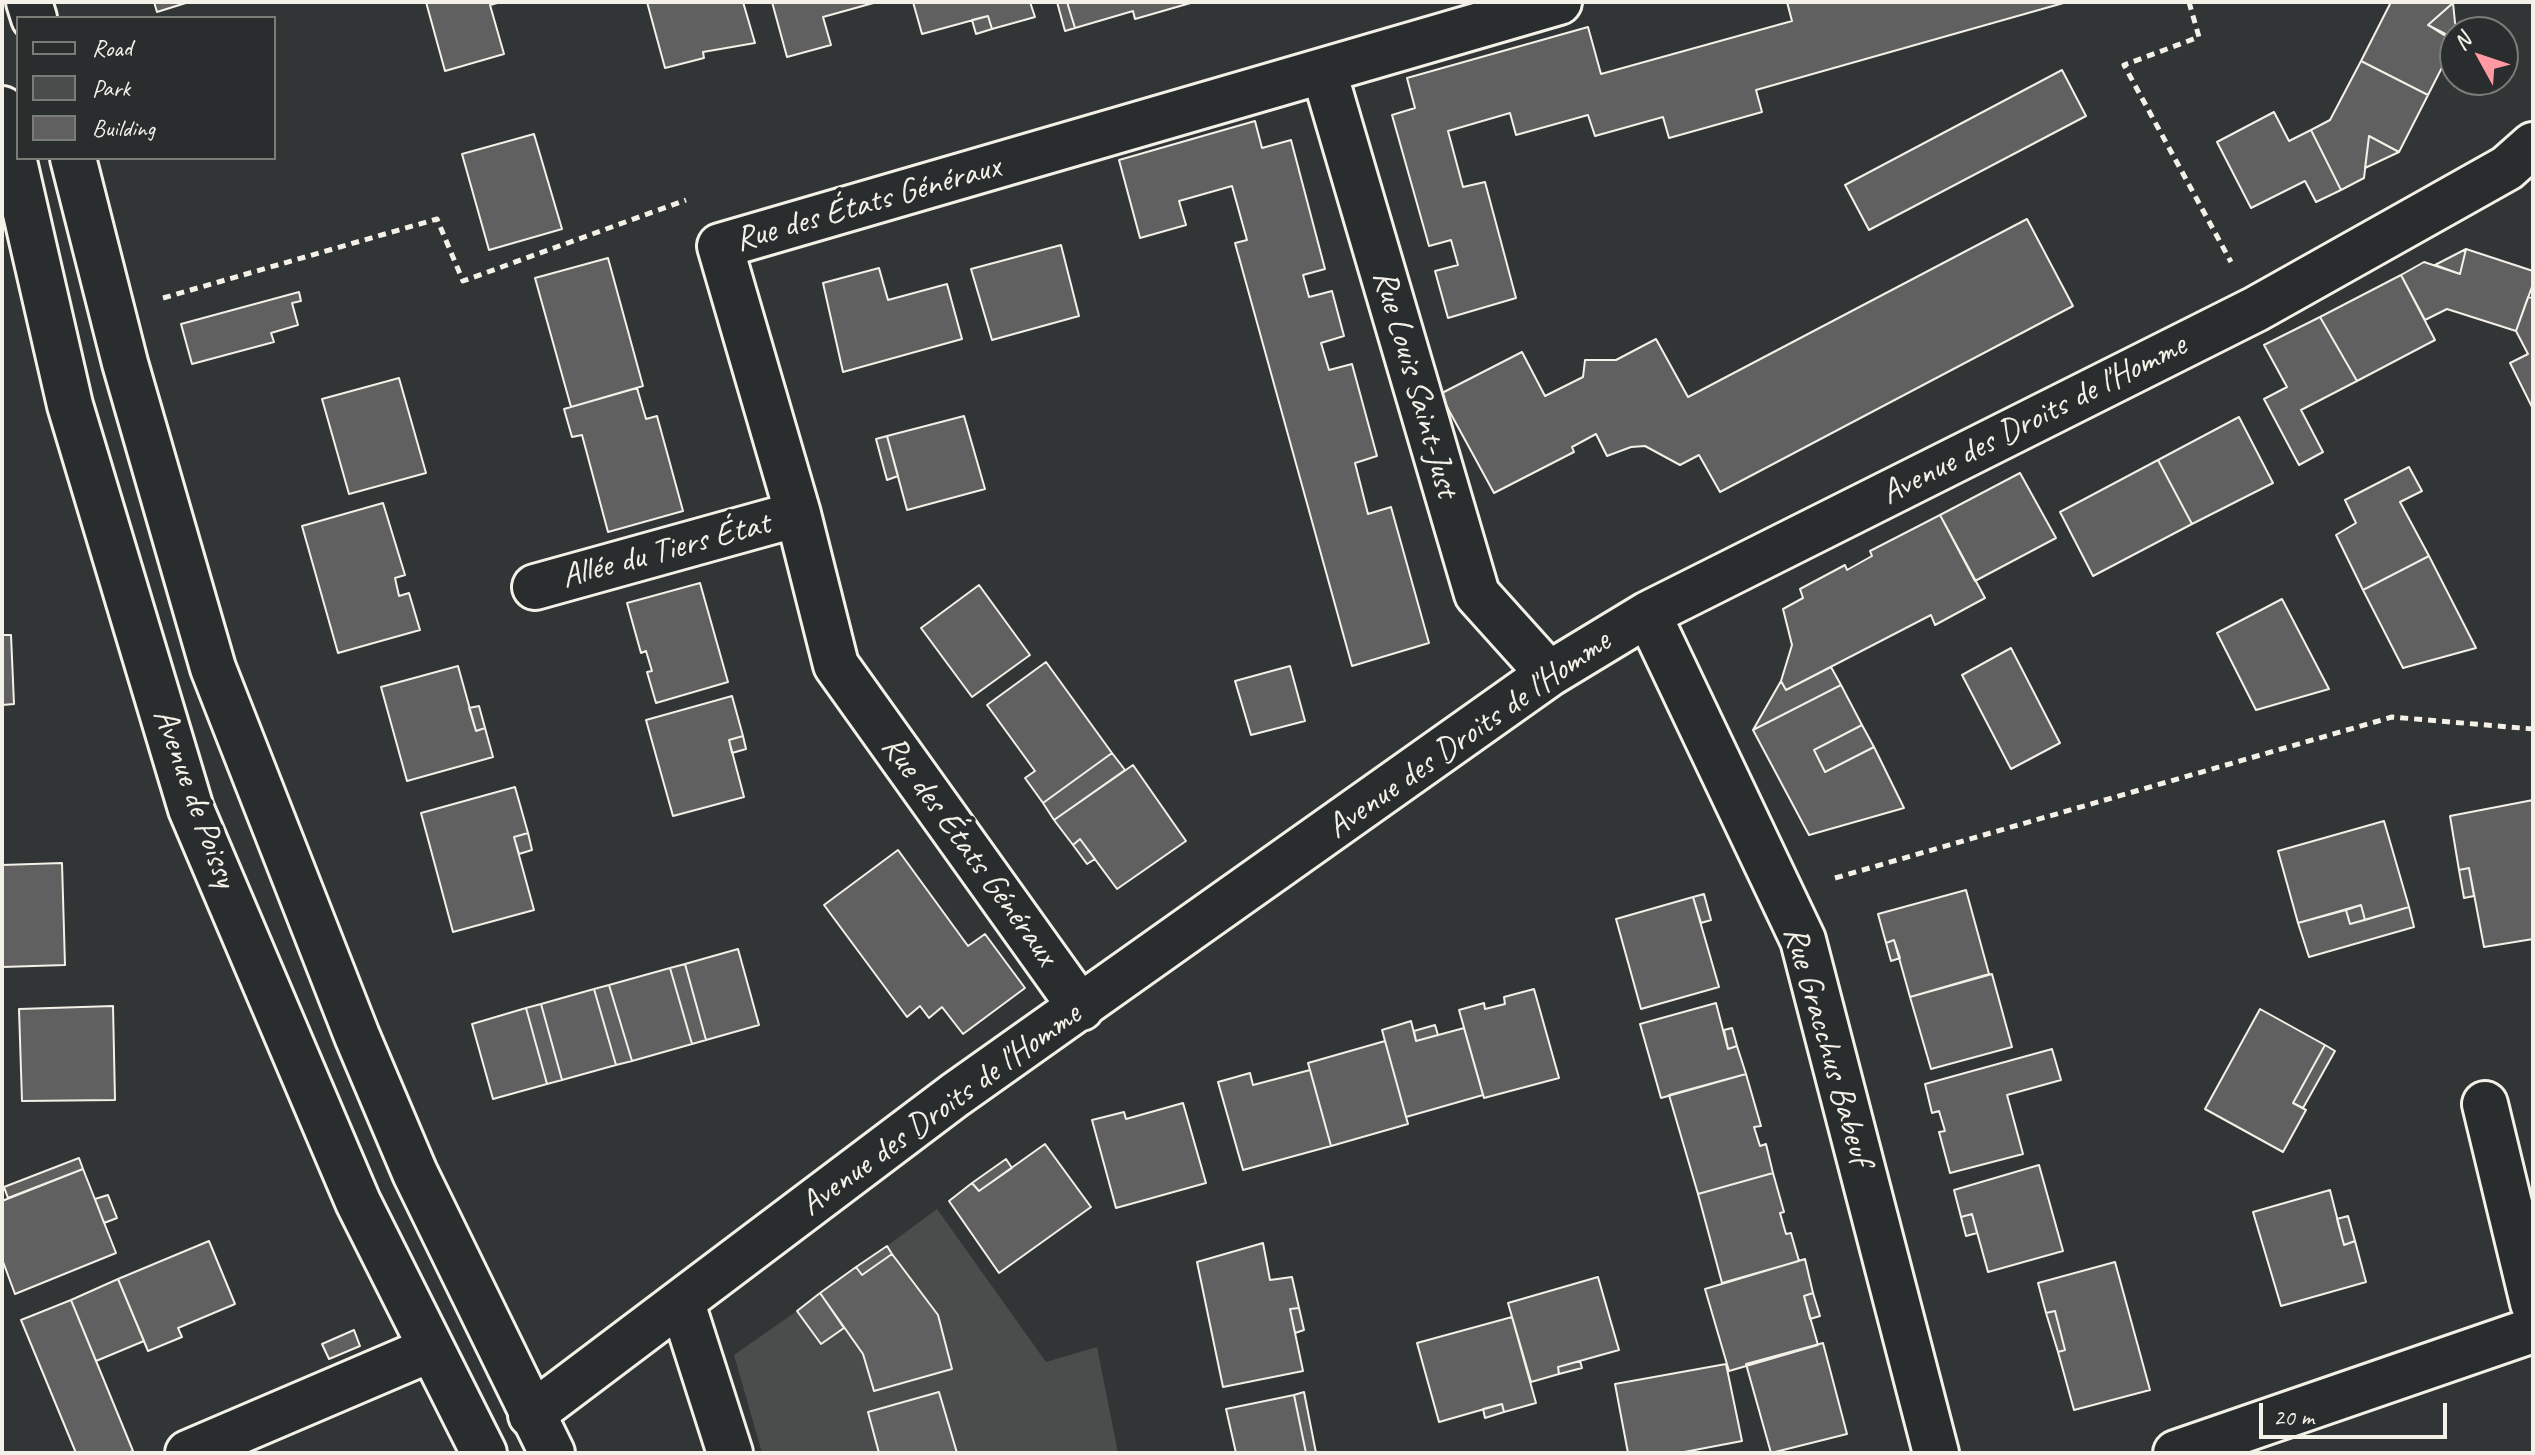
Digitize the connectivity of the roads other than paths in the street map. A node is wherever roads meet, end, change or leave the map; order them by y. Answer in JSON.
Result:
{"nodes":[{"id":1,"x":1559,"y":2,"type":"edge"},
{"id":2,"x":1324,"y":72,"type":"junction"},
{"id":3,"x":2,"y":109,"type":"edge"},
{"id":4,"x":2533,"y":145,"type":"edge"},
{"id":5,"x":74,"y":160,"type":"edge"},
{"id":6,"x":798,"y":514,"type":"junction"},
{"id":7,"x":535,"y":587,"type":"dead end"},
{"id":8,"x":1648,"y":614,"type":"junction"},
{"id":9,"x":1549,"y":674,"type":"junction"},
{"id":10,"x":1081,"y":1008,"type":"junction"},
{"id":11,"x":2485,"y":1104,"type":"dead end"},
{"id":12,"x":682,"y":1303,"type":"junction"},
{"id":13,"x":2533,"y":1303,"type":"edge"},
{"id":14,"x":2533,"y":1330,"type":"edge"},
{"id":15,"x":431,"y":1349,"type":"junction"},
{"id":16,"x":531,"y":1415,"type":"junction"},
{"id":17,"x":480,"y":1447,"type":"edge"},
{"id":18,"x":188,"y":1453,"type":"edge"},
{"id":19,"x":552,"y":1453,"type":"edge"},
{"id":20,"x":730,"y":1453,"type":"edge"},
{"id":21,"x":1936,"y":1453,"type":"edge"},
{"id":22,"x":2176,"y":1453,"type":"edge"}],
"edges":[{"from":1,"to":2,"type":"street","name":"Rue des États Généraux"},
{"from":2,"to":6,"type":"street","name":"Rue des États Généraux"},
{"from":2,"to":9,"type":"street","name":"Rue Louis Saint-Just"},
{"from":3,"to":15,"type":"street","name":"Avenue de Poissy"},
{"from":4,"to":8,"type":"street","name":"Avenue des Droits de l'Homme"},
{"from":5,"to":16,"type":"street","name":"Avenue de Poissy"},
{"from":6,"to":7,"type":"street","name":"Allée du Tiers État"},
{"from":6,"to":10,"type":"street","name":"Rue des États Généraux"},
{"from":8,"to":9,"type":"street","name":"Avenue des Droits de l'Homme"},
{"from":8,"to":21,"type":"street","name":"Rue Gracchus Babeuf"},
{"from":9,"to":10,"type":"street","name":"Avenue des Droits de l'Homme"},
{"from":10,"to":12,"type":"street","name":"Avenue des Droits de l'Homme"},
{"from":11,"to":13,"type":"street"},
{"from":12,"to":16,"type":"street","name":"Avenue des Droits de l'Homme"},
{"from":12,"to":20,"type":"street"},
{"from":14,"to":22,"type":"street"},
{"from":15,"to":17,"type":"street","name":"Avenue de Poissy"},
{"from":15,"to":18,"type":"street"},
{"from":16,"to":17,"type":"street","name":"Avenue des Droits de l'Homme"},
{"from":16,"to":19,"type":"street","name":"Avenue de Poissy"}]}
